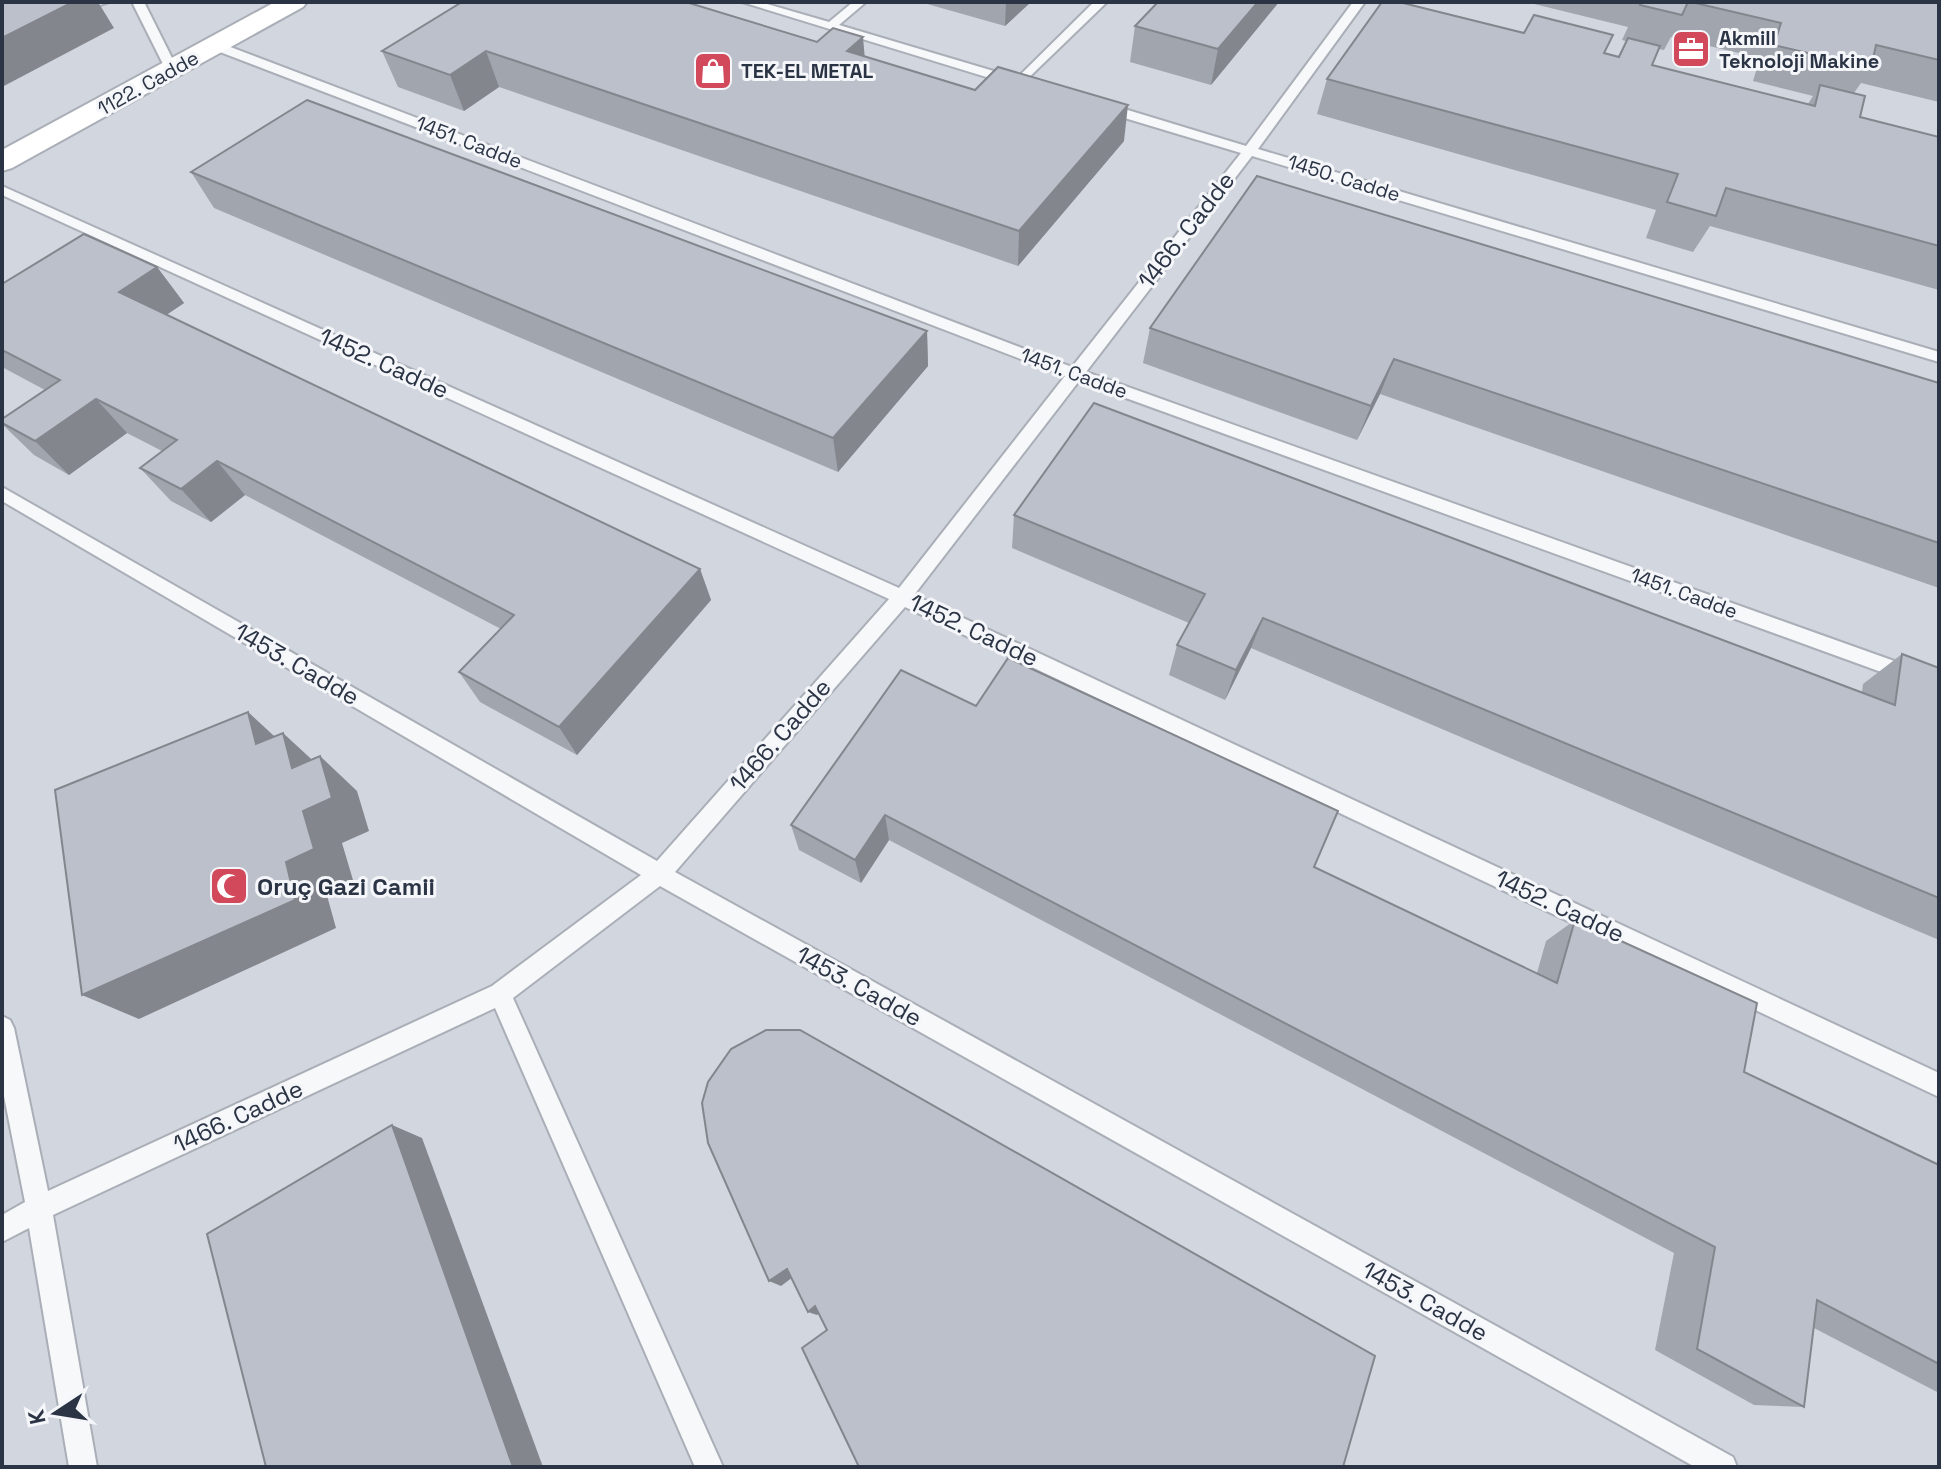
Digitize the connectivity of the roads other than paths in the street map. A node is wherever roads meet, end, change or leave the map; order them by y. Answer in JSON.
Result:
{"nodes":[{"id":1,"x":103,"y":2,"type":"edge"},
{"id":2,"x":138,"y":2,"type":"edge"},
{"id":3,"x":294,"y":2,"type":"edge"},
{"id":4,"x":748,"y":2,"type":"edge"},
{"id":5,"x":860,"y":2,"type":"edge"},
{"id":6,"x":1101,"y":2,"type":"edge"},
{"id":7,"x":1359,"y":2,"type":"edge"},
{"id":8,"x":60,"y":13,"type":"edge"},
{"id":9,"x":831,"y":26,"type":"junction"},
{"id":10,"x":216,"y":46,"type":"junction"},
{"id":11,"x":172,"y":70,"type":"junction"},
{"id":12,"x":1091,"y":104,"type":"edge"},
{"id":13,"x":1250,"y":150,"type":"junction"},
{"id":14,"x":2,"y":162,"type":"edge"},
{"id":15,"x":2,"y":190,"type":"edge"},
{"id":16,"x":1939,"y":357,"type":"edge"},
{"id":17,"x":1073,"y":373,"type":"junction"},
{"id":18,"x":2,"y":493,"type":"edge"},
{"id":19,"x":902,"y":597,"type":"junction"},
{"id":20,"x":1939,"y":685,"type":"edge"},
{"id":21,"x":659,"y":874,"type":"junction"},
{"id":22,"x":500,"y":994,"type":"junction"},
{"id":23,"x":2,"y":1028,"type":"edge"},
{"id":24,"x":1939,"y":1085,"type":"edge"},
{"id":25,"x":39,"y":1208,"type":"junction"},
{"id":26,"x":2,"y":1229,"type":"edge"},
{"id":27,"x":83,"y":1467,"type":"edge"},
{"id":28,"x":709,"y":1467,"type":"edge"},
{"id":29,"x":1723,"y":1467,"type":"edge"}],
"edges":[{"from":1,"to":8,"type":"lane"},
{"from":2,"to":11,"type":"lane"},
{"from":3,"to":10,"type":"main road","name":"1122. Cadde"},
{"from":4,"to":9,"type":"lane"},
{"from":5,"to":9,"type":"lane"},
{"from":6,"to":9,"type":"lane"},
{"from":7,"to":13,"type":"lane","name":"1466. Cadde"},
{"from":10,"to":11,"type":"main road","name":"1122. Cadde"},
{"from":10,"to":17,"type":"lane","name":"1451. Cadde"},
{"from":11,"to":14,"type":"main road","name":"1122. Cadde"},
{"from":12,"to":13,"type":"lane","name":"1450. Cadde"},
{"from":13,"to":16,"type":"lane","name":"1450. Cadde"},
{"from":13,"to":17,"type":"lane","name":"1466. Cadde"},
{"from":15,"to":19,"type":"lane","name":"1452. Cadde"},
{"from":17,"to":19,"type":"lane","name":"1466. Cadde"},
{"from":17,"to":20,"type":"lane","name":"1451. Cadde"},
{"from":18,"to":21,"type":"lane","name":"1453. Cadde"},
{"from":19,"to":21,"type":"lane","name":"1466. Cadde"},
{"from":19,"to":24,"type":"lane","name":"1452. Cadde"},
{"from":21,"to":22,"type":"lane","name":"1466. Cadde"},
{"from":21,"to":29,"type":"lane","name":"1453. Cadde"},
{"from":22,"to":25,"type":"lane","name":"1466. Cadde"},
{"from":22,"to":28,"type":"lane"},
{"from":23,"to":25,"type":"lane"},
{"from":25,"to":26,"type":"lane","name":"1466. Cadde"},
{"from":25,"to":27,"type":"lane"}]}
